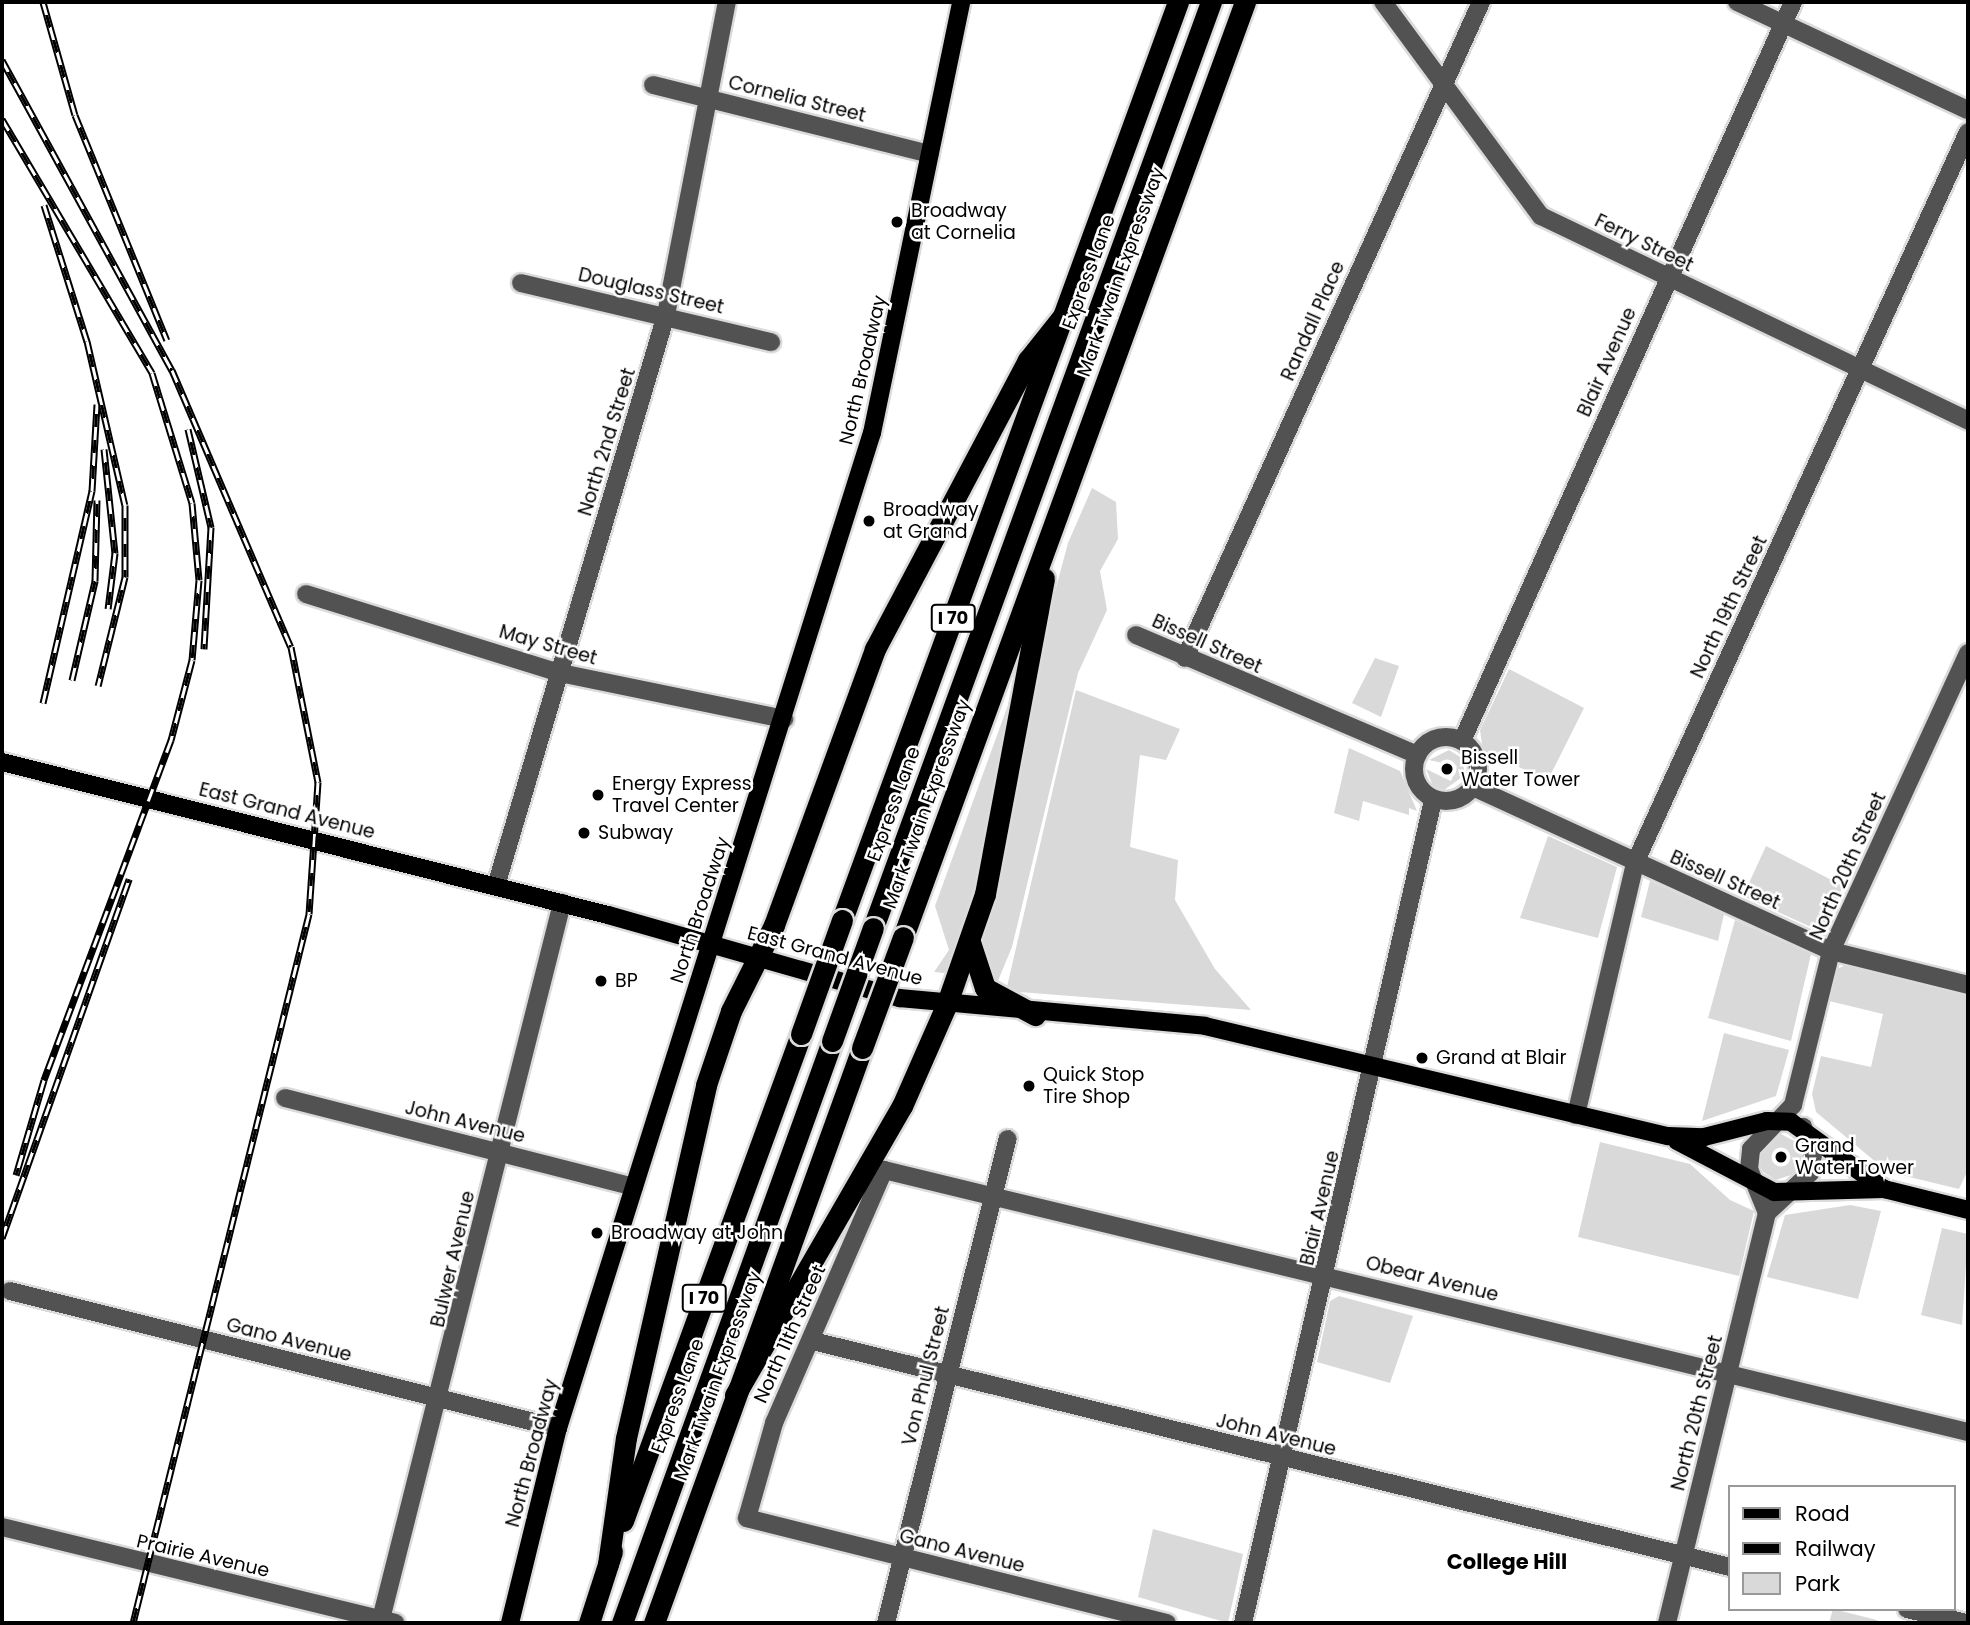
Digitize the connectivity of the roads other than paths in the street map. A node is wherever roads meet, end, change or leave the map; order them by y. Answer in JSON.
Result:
{"nodes":[{"id":1,"x":727,"y":2,"type":"edge"},
{"id":2,"x":961,"y":2,"type":"edge"},
{"id":3,"x":1178,"y":2,"type":"edge"},
{"id":4,"x":1212,"y":2,"type":"edge"},
{"id":5,"x":1245,"y":2,"type":"edge"},
{"id":6,"x":1383,"y":2,"type":"edge"},
{"id":7,"x":1481,"y":2,"type":"edge"},
{"id":8,"x":1737,"y":2,"type":"edge"},
{"id":9,"x":1793,"y":2,"type":"edge"},
{"id":10,"x":1784,"y":23,"type":"junction"},
{"id":11,"x":1443,"y":84,"type":"junction"},
{"id":12,"x":653,"y":85,"type":"dead end"},
{"id":13,"x":706,"y":98,"type":"junction"},
{"id":14,"x":1968,"y":110,"type":"edge"},
{"id":15,"x":1968,"y":132,"type":"edge"},
{"id":16,"x":930,"y":155,"type":"junction"},
{"id":17,"x":1667,"y":278,"type":"junction"},
{"id":18,"x":522,"y":283,"type":"dead end"},
{"id":19,"x":666,"y":315,"type":"junction"},
{"id":20,"x":1063,"y":316,"type":"junction"},
{"id":21,"x":771,"y":342,"type":"dead end"},
{"id":22,"x":1860,"y":372,"type":"junction"},
{"id":23,"x":1968,"y":421,"type":"edge"},
{"id":24,"x":1055,"y":519,"type":"junction"},
{"id":25,"x":306,"y":594,"type":"dead end"},
{"id":26,"x":1136,"y":635,"type":"dead end"},
{"id":27,"x":1968,"y":653,"type":"edge"},
{"id":28,"x":1185,"y":658,"type":"junction"},
{"id":29,"x":559,"y":673,"type":"junction"},
{"id":30,"x":784,"y":719,"type":"junction"},
{"id":31,"x":1462,"y":741,"type":"junction"},
{"id":32,"x":1417,"y":755,"type":"junction"},
{"id":33,"x":2,"y":762,"type":"edge"},
{"id":34,"x":1473,"y":788,"type":"junction"},
{"id":35,"x":1433,"y":801,"type":"junction"},
{"id":36,"x":1635,"y":863,"type":"junction"},
{"id":37,"x":496,"y":886,"type":"junction"},
{"id":38,"x":562,"y":903,"type":"junction"},
{"id":39,"x":970,"y":941,"type":"junction"},
{"id":40,"x":710,"y":944,"type":"junction"},
{"id":41,"x":1831,"y":951,"type":"junction"},
{"id":42,"x":758,"y":958,"type":"junction"},
{"id":43,"x":1968,"y":985,"type":"edge"},
{"id":44,"x":946,"y":1006,"type":"junction"},
{"id":45,"x":1035,"y":1015,"type":"junction"},
{"id":46,"x":1375,"y":1066,"type":"junction"},
{"id":47,"x":285,"y":1098,"type":"dead end"},
{"id":48,"x":1793,"y":1105,"type":"junction"},
{"id":49,"x":1576,"y":1115,"type":"junction"},
{"id":50,"x":1778,"y":1120,"type":"junction"},
{"id":51,"x":1803,"y":1127,"type":"junction"},
{"id":52,"x":1668,"y":1136,"type":"junction"},
{"id":53,"x":1009,"y":1139,"type":"dead end"},
{"id":54,"x":500,"y":1153,"type":"junction"},
{"id":55,"x":884,"y":1170,"type":"joint"},
{"id":56,"x":634,"y":1187,"type":"junction"},
{"id":57,"x":1757,"y":1188,"type":"junction"},
{"id":58,"x":1884,"y":1189,"type":"junction"},
{"id":59,"x":1785,"y":1193,"type":"junction"},
{"id":60,"x":991,"y":1194,"type":"junction"},
{"id":61,"x":1968,"y":1210,"type":"edge"},
{"id":62,"x":1767,"y":1213,"type":"junction"},
{"id":63,"x":1326,"y":1275,"type":"junction"},
{"id":64,"x":10,"y":1291,"type":"dead end"},
{"id":65,"x":813,"y":1341,"type":"junction"},
{"id":66,"x":1728,"y":1373,"type":"junction"},
{"id":67,"x":949,"y":1375,"type":"junction"},
{"id":68,"x":736,"y":1395,"type":"junction"},
{"id":69,"x":441,"y":1400,"type":"junction"},
{"id":70,"x":558,"y":1428,"type":"junction"},
{"id":71,"x":1968,"y":1432,"type":"edge"},
{"id":72,"x":1283,"y":1459,"type":"junction"},
{"id":73,"x":747,"y":1518,"type":"joint"},
{"id":74,"x":2,"y":1527,"type":"edge"},
{"id":75,"x":1684,"y":1555,"type":"junction"},
{"id":76,"x":902,"y":1559,"type":"junction"},
{"id":77,"x":608,"y":1563,"type":"junction"},
{"id":78,"x":1728,"y":1566,"type":"edge"},
{"id":79,"x":1916,"y":1611,"type":"edge"},
{"id":80,"x":385,"y":1622,"type":"edge"},
{"id":81,"x":510,"y":1623,"type":"edge"},
{"id":82,"x":589,"y":1623,"type":"edge"},
{"id":83,"x":622,"y":1623,"type":"edge"},
{"id":84,"x":654,"y":1623,"type":"edge"},
{"id":85,"x":886,"y":1623,"type":"edge"},
{"id":86,"x":1167,"y":1623,"type":"edge"},
{"id":87,"x":1243,"y":1623,"type":"edge"},
{"id":88,"x":1667,"y":1623,"type":"edge"},
{"id":89,"x":1966,"y":1623,"type":"edge"}],
"edges":[{"from":1,"to":13,"type":"street","name":"North 2nd Street"},
{"from":2,"to":16,"type":"main road","name":"North Broadway"},
{"from":3,"to":20,"type":"highway","name":"Mark Twain Expressway","number":"I 70"},
{"from":4,"to":83,"type":"highway","name":"Express Lane","bridge":true},
{"from":5,"to":24,"type":"highway","name":"Mark Twain Expressway"},
{"from":6,"to":11,"type":"street","name":"Ferry Street"},
{"from":7,"to":11,"type":"street","name":"Randall Place"},
{"from":8,"to":10,"type":"street"},
{"from":9,"to":10,"type":"street","name":"Blair Avenue"},
{"from":10,"to":14,"type":"street"},
{"from":10,"to":17,"type":"street","name":"Blair Avenue"},
{"from":11,"to":17,"type":"street","name":"Ferry Street"},
{"from":11,"to":28,"type":"street","name":"Randall Place"},
{"from":12,"to":13,"type":"street","name":"Cornelia Street"},
{"from":13,"to":16,"type":"street","name":"Cornelia Street"},
{"from":13,"to":19,"type":"street","name":"North 2nd Street"},
{"from":15,"to":22,"type":"street","name":"North 19th Street"},
{"from":16,"to":30,"type":"main road","name":"North Broadway"},
{"from":17,"to":22,"type":"street","name":"Ferry Street"},
{"from":17,"to":31,"type":"street","name":"Blair Avenue"},
{"from":18,"to":19,"type":"street","name":"Douglass Street"},
{"from":19,"to":21,"type":"street","name":"Douglass Street"},
{"from":19,"to":29,"type":"street","name":"North 2nd Street"},
{"from":20,"to":42,"type":"highway"},
{"from":20,"to":77,"type":"highway","name":"Mark Twain Expressway","number":"I 70","bridge":true},
{"from":22,"to":23,"type":"street","name":"Ferry Street"},
{"from":22,"to":36,"type":"street","name":"North 19th Street"},
{"from":24,"to":39,"type":"highway"},
{"from":24,"to":68,"type":"highway","name":"Mark Twain Expressway","bridge":true},
{"from":25,"to":29,"type":"street","name":"May Street"},
{"from":26,"to":28,"type":"street","name":"Bissell Street"},
{"from":27,"to":41,"type":"street","name":"North 20th Street"},
{"from":28,"to":32,"type":"street","name":"Bissell Street"},
{"from":29,"to":30,"type":"street","name":"May Street"},
{"from":29,"to":37,"type":"street","name":"North 2nd Street"},
{"from":30,"to":40,"type":"main road","name":"North Broadway"},
{"from":31,"to":32,"type":"street"},
{"from":31,"to":34,"type":"street"},
{"from":32,"to":35,"type":"street"},
{"from":33,"to":37,"type":"main road","name":"East Grand Avenue"},
{"from":34,"to":35,"type":"street"},
{"from":34,"to":36,"type":"street","name":"Bissell Street"},
{"from":35,"to":46,"type":"street","name":"Blair Avenue"},
{"from":36,"to":41,"type":"street","name":"Bissell Street"},
{"from":36,"to":49,"type":"street","name":"North 19th Street"},
{"from":37,"to":38,"type":"main road","name":"East Grand Avenue"},
{"from":38,"to":40,"type":"main road","name":"East Grand Avenue"},
{"from":38,"to":54,"type":"street","name":"Bulwer Avenue"},
{"from":39,"to":44,"type":"highway"},
{"from":39,"to":45,"type":"highway"},
{"from":40,"to":42,"type":"main road","name":"East Grand Avenue"},
{"from":40,"to":56,"type":"main road","name":"North Broadway"},
{"from":41,"to":43,"type":"street","name":"Bissell Street"},
{"from":41,"to":48,"type":"street","name":"North 20th Street"},
{"from":42,"to":44,"type":"main road","name":"East Grand Avenue"},
{"from":42,"to":77,"type":"highway"},
{"from":44,"to":45,"type":"main road","name":"East Grand Avenue"},
{"from":44,"to":68,"type":"highway"},
{"from":45,"to":46,"type":"main road","name":"East Grand Avenue"},
{"from":46,"to":49,"type":"main road","name":"East Grand Avenue"},
{"from":46,"to":63,"type":"street","name":"Blair Avenue"},
{"from":47,"to":54,"type":"street","name":"John Avenue"},
{"from":48,"to":50,"type":"street"},
{"from":48,"to":51,"type":"street","name":"North 20th Street"},
{"from":49,"to":52,"type":"main road","name":"East Grand Avenue"},
{"from":50,"to":51,"type":"main road","name":"East Grand Avenue"},
{"from":50,"to":52,"type":"main road","name":"East Grand Avenue"},
{"from":50,"to":57,"type":"street"},
{"from":51,"to":58,"type":"main road","name":"East Grand Avenue"},
{"from":51,"to":59,"type":"street","name":"North 20th Street"},
{"from":52,"to":57,"type":"main road","name":"East Grand Avenue"},
{"from":53,"to":60,"type":"street","name":"Von Phul Street"},
{"from":54,"to":56,"type":"street","name":"John Avenue"},
{"from":54,"to":69,"type":"street","name":"Bulwer Avenue"},
{"from":55,"to":60,"type":"street","name":"Obear Avenue"},
{"from":55,"to":65,"type":"street","name":"North 11th Street"},
{"from":56,"to":70,"type":"main road","name":"North Broadway"},
{"from":57,"to":59,"type":"main road","name":"East Grand Avenue"},
{"from":57,"to":62,"type":"street"},
{"from":58,"to":59,"type":"main road","name":"East Grand Avenue"},
{"from":58,"to":61,"type":"main road","name":"East Grand Avenue"},
{"from":59,"to":62,"type":"street","name":"North 20th Street"},
{"from":60,"to":63,"type":"street","name":"Obear Avenue"},
{"from":60,"to":67,"type":"street","name":"Von Phul Street"},
{"from":62,"to":66,"type":"street","name":"North 20th Street"},
{"from":63,"to":66,"type":"street","name":"Obear Avenue"},
{"from":63,"to":72,"type":"street","name":"Blair Avenue"},
{"from":64,"to":69,"type":"street","name":"Gano Avenue"},
{"from":65,"to":67,"type":"street","name":"John Avenue"},
{"from":65,"to":73,"type":"street","name":"North 11th Street"},
{"from":66,"to":71,"type":"street","name":"Obear Avenue"},
{"from":66,"to":75,"type":"street","name":"North 20th Street"},
{"from":67,"to":72,"type":"street","name":"John Avenue"},
{"from":67,"to":76,"type":"street","name":"Von Phul Street"},
{"from":68,"to":84,"type":"highway","name":"Mark Twain Expressway"},
{"from":69,"to":70,"type":"street","name":"Gano Avenue"},
{"from":69,"to":80,"type":"street","name":"Bulwer Avenue"},
{"from":70,"to":81,"type":"main road","name":"North Broadway"},
{"from":72,"to":75,"type":"street","name":"John Avenue"},
{"from":72,"to":87,"type":"street","name":"Blair Avenue"},
{"from":73,"to":76,"type":"street","name":"Gano Avenue"},
{"from":74,"to":80,"type":"street","name":"Prairie Avenue"},
{"from":75,"to":78,"type":"street","name":"John Avenue"},
{"from":75,"to":88,"type":"street","name":"North 20th Street"},
{"from":76,"to":85,"type":"street","name":"Von Phul Street"},
{"from":76,"to":86,"type":"street","name":"Gano Avenue"},
{"from":77,"to":82,"type":"highway","name":"Mark Twain Expressway","number":"I 70"},
{"from":79,"to":89,"type":"street"}]}
